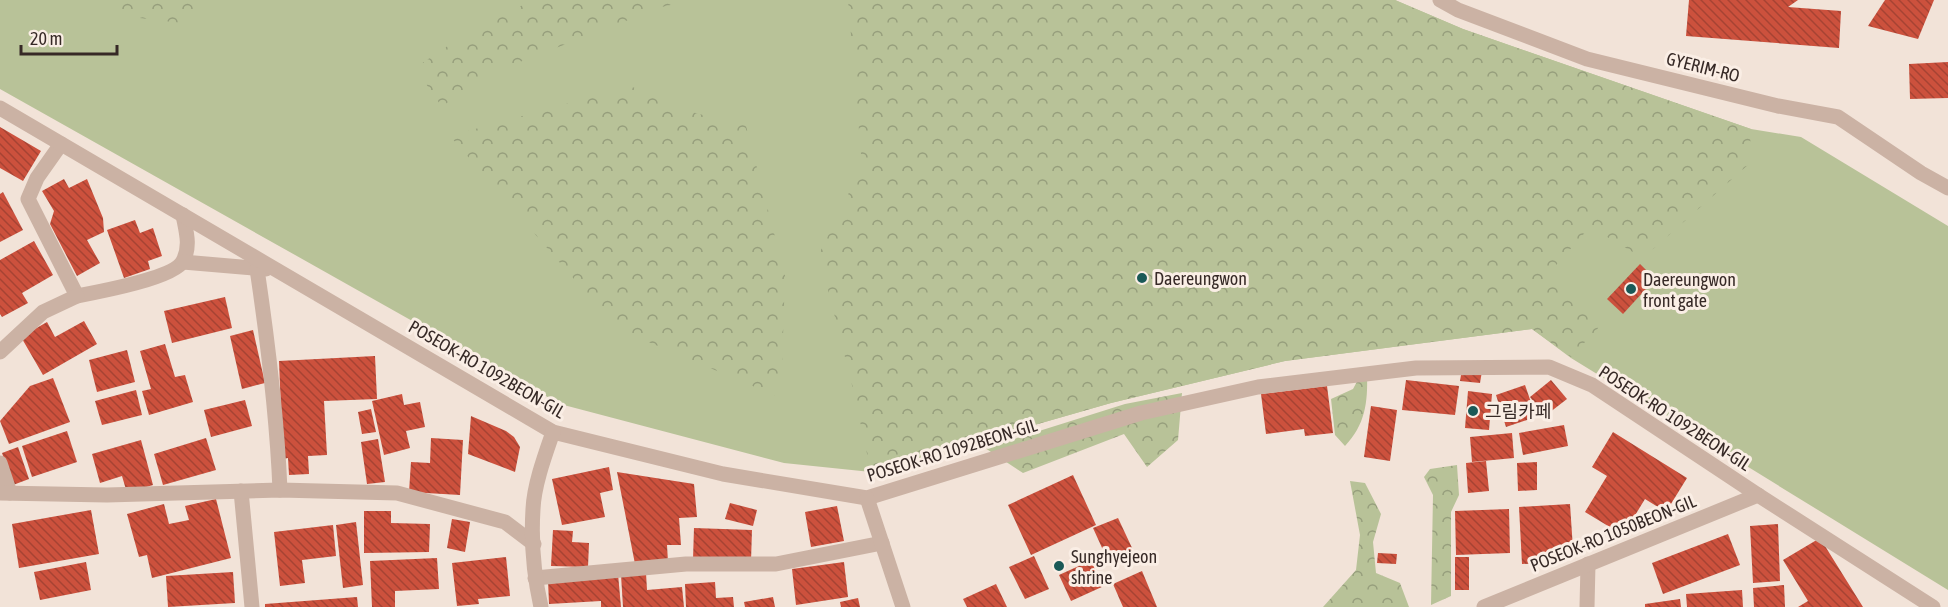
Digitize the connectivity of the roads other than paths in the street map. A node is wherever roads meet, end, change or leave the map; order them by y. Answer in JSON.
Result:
{"nodes":[{"id":1,"x":1440,"y":0,"type":"edge"},
{"id":2,"x":0,"y":108,"type":"edge"},
{"id":3,"x":61,"y":144,"type":"junction"},
{"id":4,"x":1948,"y":188,"type":"edge"},
{"id":5,"x":183,"y":215,"type":"junction"},
{"id":6,"x":183,"y":262,"type":"junction"},
{"id":7,"x":257,"y":269,"type":"junction"},
{"id":8,"x":275,"y":269,"type":"junction"},
{"id":9,"x":77,"y":296,"type":"junction"},
{"id":10,"x":0,"y":352,"type":"edge"},
{"id":11,"x":553,"y":432,"type":"junction"},
{"id":12,"x":0,"y":463,"type":"edge"},
{"id":13,"x":280,"y":490,"type":"junction"},
{"id":14,"x":242,"y":491,"type":"junction"},
{"id":15,"x":5,"y":493,"type":"edge"},
{"id":16,"x":1758,"y":495,"type":"junction"},
{"id":17,"x":867,"y":498,"type":"junction"},
{"id":18,"x":882,"y":543,"type":"junction"},
{"id":19,"x":534,"y":544,"type":"junction"},
{"id":20,"x":1588,"y":564,"type":"junction"},
{"id":21,"x":535,"y":578,"type":"junction"},
{"id":22,"x":252,"y":607,"type":"edge"},
{"id":23,"x":541,"y":607,"type":"edge"},
{"id":24,"x":903,"y":607,"type":"edge"},
{"id":25,"x":1484,"y":607,"type":"edge"},
{"id":26,"x":1587,"y":607,"type":"edge"},
{"id":27,"x":1933,"y":607,"type":"edge"}],
"edges":[{"from":1,"to":4,"type":"street","name":"GYERIM-RO"},
{"from":2,"to":3,"type":"street","name":"POSEOK-RO 1092BEON-GIL"},
{"from":3,"to":5,"type":"street","name":"POSEOK-RO 1092BEON-GIL"},
{"from":3,"to":9,"type":"street"},
{"from":5,"to":6,"type":"street"},
{"from":5,"to":8,"type":"street","name":"POSEOK-RO 1092BEON-GIL"},
{"from":6,"to":7,"type":"street"},
{"from":6,"to":9,"type":"street"},
{"from":7,"to":8,"type":"street"},
{"from":7,"to":13,"type":"street"},
{"from":8,"to":11,"type":"street","name":"POSEOK-RO 1092BEON-GIL"},
{"from":9,"to":10,"type":"street"},
{"from":11,"to":17,"type":"street","name":"POSEOK-RO 1092BEON-GIL"},
{"from":11,"to":19,"type":"street"},
{"from":12,"to":15,"type":"street"},
{"from":13,"to":14,"type":"street"},
{"from":13,"to":19,"type":"street"},
{"from":14,"to":15,"type":"street"},
{"from":14,"to":22,"type":"street"},
{"from":16,"to":17,"type":"street","name":"POSEOK-RO 1092BEON-GIL"},
{"from":16,"to":20,"type":"street","name":"POSEOK-RO 1050BEON-GIL"},
{"from":16,"to":27,"type":"street","name":"POSEOK-RO 1092BEON-GIL"},
{"from":17,"to":18,"type":"street"},
{"from":18,"to":21,"type":"street"},
{"from":18,"to":24,"type":"street"},
{"from":19,"to":21,"type":"street"},
{"from":20,"to":25,"type":"street","name":"POSEOK-RO 1050BEON-GIL"},
{"from":20,"to":26,"type":"street"},
{"from":21,"to":23,"type":"street"}]}
